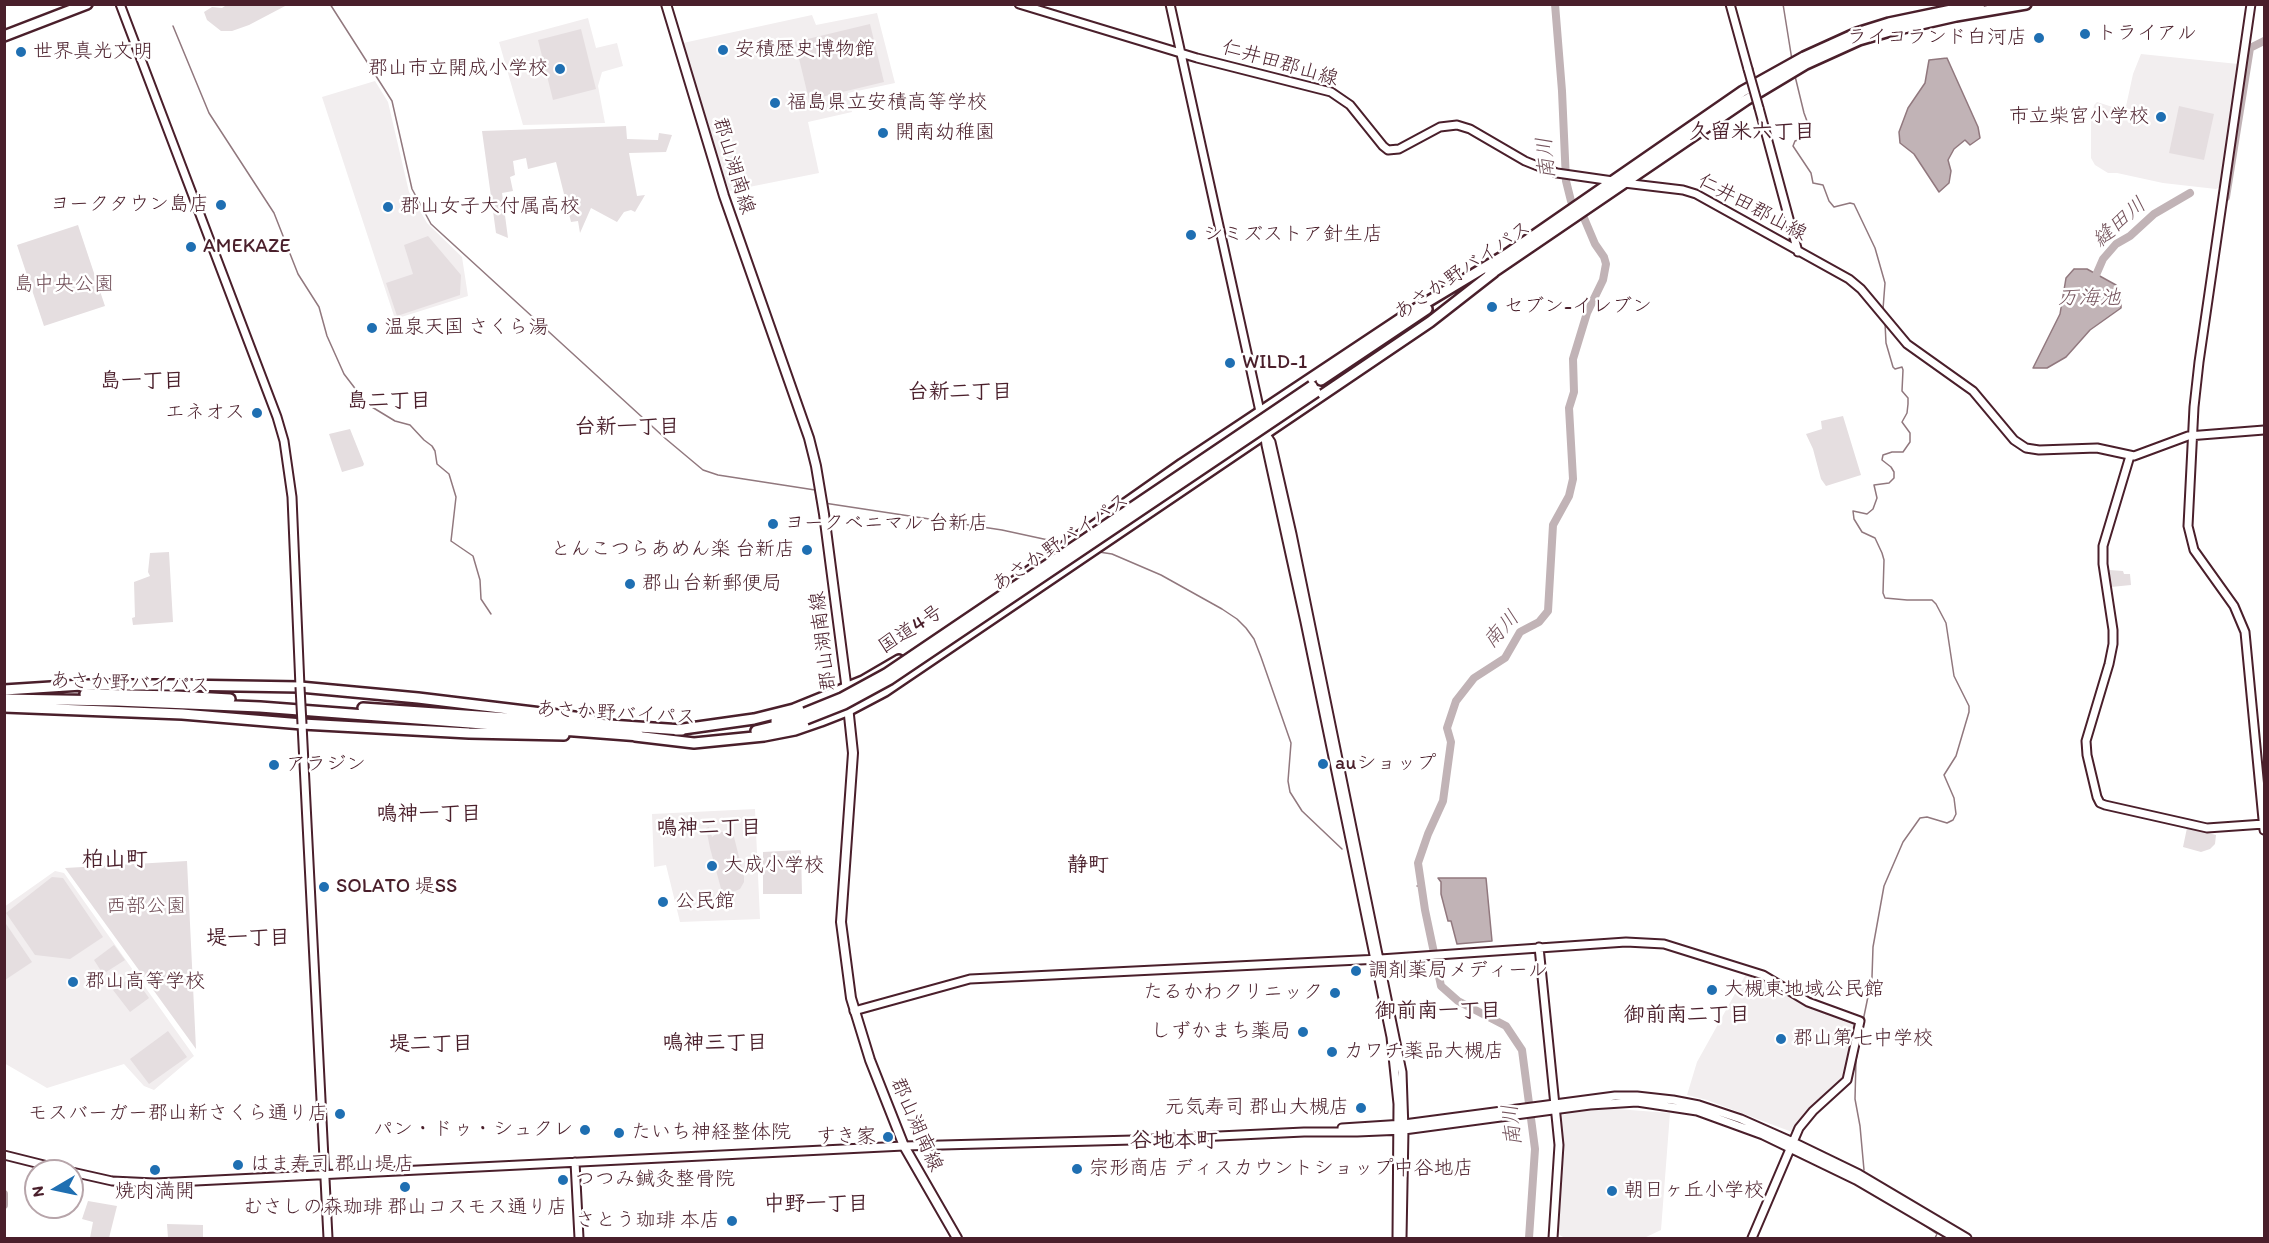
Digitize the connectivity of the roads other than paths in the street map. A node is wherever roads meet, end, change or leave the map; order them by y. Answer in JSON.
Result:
{"nodes":[{"id":1,"x":87,"y":4,"type":"edge"},
{"id":2,"x":120,"y":4,"type":"edge"},
{"id":3,"x":666,"y":4,"type":"edge"},
{"id":4,"x":1019,"y":4,"type":"edge"},
{"id":5,"x":1170,"y":4,"type":"edge"},
{"id":6,"x":1730,"y":4,"type":"edge"},
{"id":7,"x":1980,"y":4,"type":"edge"},
{"id":8,"x":2026,"y":4,"type":"edge"},
{"id":9,"x":2251,"y":4,"type":"edge"},
{"id":10,"x":4,"y":36,"type":"edge"},
{"id":11,"x":1180,"y":53,"type":"junction"},
{"id":12,"x":1644,"y":169,"type":"junction"},
{"id":13,"x":1612,"y":181,"type":"junction"},
{"id":14,"x":1624,"y":183,"type":"junction"},
{"id":15,"x":1647,"y":185,"type":"junction"},
{"id":16,"x":1583,"y":206,"type":"junction"},
{"id":17,"x":1566,"y":218,"type":"junction"},
{"id":18,"x":1798,"y":252,"type":"junction"},
{"id":19,"x":1507,"y":254,"type":"junction"},
{"id":20,"x":1494,"y":272,"type":"junction"},
{"id":21,"x":1314,"y":389,"type":"junction"},
{"id":22,"x":1261,"y":413,"type":"junction"},
{"id":23,"x":2265,"y":430,"type":"edge"},
{"id":24,"x":1265,"y":433,"type":"junction"},
{"id":25,"x":2192,"y":436,"type":"junction"},
{"id":26,"x":2130,"y":456,"type":"junction"},
{"id":27,"x":300,"y":687,"type":"junction"},
{"id":28,"x":846,"y":689,"type":"junction"},
{"id":29,"x":4,"y":692,"type":"edge"},
{"id":30,"x":4,"y":699,"type":"edge"},
{"id":31,"x":4,"y":707,"type":"edge"},
{"id":32,"x":849,"y":710,"type":"junction"},
{"id":33,"x":806,"y":716,"type":"junction"},
{"id":34,"x":302,"y":724,"type":"junction"},
{"id":35,"x":650,"y":729,"type":"junction"},
{"id":36,"x":676,"y":730,"type":"junction"},
{"id":37,"x":621,"y":735,"type":"junction"},
{"id":38,"x":634,"y":736,"type":"junction"},
{"id":39,"x":2264,"y":825,"type":"edge"},
{"id":40,"x":2265,"y":830,"type":"edge"},
{"id":41,"x":1539,"y":947,"type":"junction"},
{"id":42,"x":1377,"y":959,"type":"junction"},
{"id":43,"x":854,"y":1011,"type":"junction"},
{"id":44,"x":1556,"y":1106,"type":"junction"},
{"id":45,"x":1401,"y":1127,"type":"junction"},
{"id":46,"x":1792,"y":1145,"type":"junction"},
{"id":47,"x":904,"y":1146,"type":"junction"},
{"id":48,"x":4,"y":1155,"type":"edge"},
{"id":49,"x":24,"y":1160,"type":"edge"},
{"id":50,"x":575,"y":1162,"type":"junction"},
{"id":51,"x":324,"y":1175,"type":"junction"},
{"id":52,"x":84,"y":1176,"type":"edge"},
{"id":53,"x":328,"y":1239,"type":"edge"},
{"id":54,"x":579,"y":1239,"type":"edge"},
{"id":55,"x":957,"y":1239,"type":"edge"},
{"id":56,"x":1396,"y":1239,"type":"edge"},
{"id":57,"x":1402,"y":1239,"type":"edge"},
{"id":58,"x":1552,"y":1239,"type":"edge"},
{"id":59,"x":1752,"y":1239,"type":"edge"},
{"id":60,"x":1955,"y":1239,"type":"edge"},
{"id":61,"x":1967,"y":1239,"type":"edge"}],
"edges":[{"from":1,"to":10,"type":"highway"},
{"from":2,"to":27,"type":"street"},
{"from":3,"to":28,"type":"main road","name":"郡山湖南線"},
{"from":4,"to":11,"type":"street","name":"仁井田郡山線"},
{"from":5,"to":11,"type":"street"},
{"from":6,"to":18,"type":"street","bridge":true},
{"from":7,"to":13,"type":"highway","name":"あさか野バイパス"},
{"from":8,"to":12,"type":"highway","name":"あさか野バイパス"},
{"from":9,"to":25,"type":"street"},
{"from":11,"to":13,"type":"street","name":"仁井田郡山線"},
{"from":11,"to":22,"type":"street"},
{"from":12,"to":14,"type":"highway","name":"あさか野バイパス"},
{"from":12,"to":15,"type":"street"},
{"from":13,"to":14,"type":"street","name":"仁井田郡山線"},
{"from":13,"to":16,"type":"highway","name":"あさか野バイパス"},
{"from":14,"to":15,"type":"street","name":"仁井田郡山線"},
{"from":14,"to":16,"type":"highway","name":"あさか野バイパス"},
{"from":15,"to":18,"type":"street","name":"仁井田郡山線"},
{"from":16,"to":17,"type":"highway","name":"あさか野バイパス"},
{"from":17,"to":19,"type":"highway","name":"あさか野バイパス"},
{"from":17,"to":20,"type":"highway","name":"あさか野バイパス"},
{"from":18,"to":26,"type":"street","name":"仁井田郡山線"},
{"from":19,"to":21,"type":"highway","name":"あさか野バイパス"},
{"from":19,"to":22,"type":"highway"},
{"from":20,"to":21,"type":"highway","name":"あさか野バイパス"},
{"from":20,"to":24,"type":"highway"},
{"from":21,"to":33,"type":"highway","name":"あさか野バイパス","bridge":true},
{"from":22,"to":24,"type":"street"},
{"from":22,"to":28,"type":"highway","name":"国道4号"},
{"from":23,"to":25,"type":"street","name":"仁井田郡山線"},
{"from":24,"to":32,"type":"highway"},
{"from":24,"to":42,"type":"street"},
{"from":25,"to":26,"type":"street","name":"仁井田郡山線"},
{"from":25,"to":39,"type":"street"},
{"from":26,"to":39,"type":"street"},
{"from":27,"to":29,"type":"highway"},
{"from":27,"to":34,"type":"street","bridge":true},
{"from":27,"to":35,"type":"highway"},
{"from":28,"to":32,"type":"main road","name":"郡山湖南線"},
{"from":28,"to":36,"type":"highway","name":"国道4号"},
{"from":29,"to":35,"type":"highway","name":"あさか野バイパス"},
{"from":30,"to":37,"type":"highway","name":"あさか野バイパス"},
{"from":31,"to":34,"type":"highway"},
{"from":32,"to":38,"type":"highway"},
{"from":32,"to":43,"type":"main road","name":"郡山湖南線"},
{"from":33,"to":36,"type":"highway","name":"あさか野バイパス"},
{"from":33,"to":38,"type":"highway","name":"あさか野バイパス"},
{"from":34,"to":37,"type":"highway"},
{"from":34,"to":51,"type":"street"},
{"from":35,"to":36,"type":"highway","name":"あさか野バイパス"},
{"from":37,"to":38,"type":"highway","name":"あさか野バイパス"},
{"from":39,"to":40,"type":"street"},
{"from":41,"to":42,"type":"street"},
{"from":41,"to":44,"type":"street"},
{"from":41,"to":46,"type":"street"},
{"from":42,"to":43,"type":"street"},
{"from":42,"to":45,"type":"street"},
{"from":43,"to":47,"type":"main road","name":"郡山湖南線"},
{"from":44,"to":45,"type":"street"},
{"from":44,"to":46,"type":"street"},
{"from":44,"to":58,"type":"street"},
{"from":45,"to":47,"type":"street"},
{"from":45,"to":56,"type":"street"},
{"from":45,"to":57,"type":"street"},
{"from":46,"to":59,"type":"street"},
{"from":46,"to":60,"type":"street"},
{"from":46,"to":61,"type":"street"},
{"from":47,"to":50,"type":"street"},
{"from":47,"to":55,"type":"main road","name":"郡山湖南線"},
{"from":48,"to":49,"type":"street"},
{"from":50,"to":51,"type":"street"},
{"from":50,"to":54,"type":"street"},
{"from":51,"to":52,"type":"street"},
{"from":51,"to":53,"type":"street"}]}
